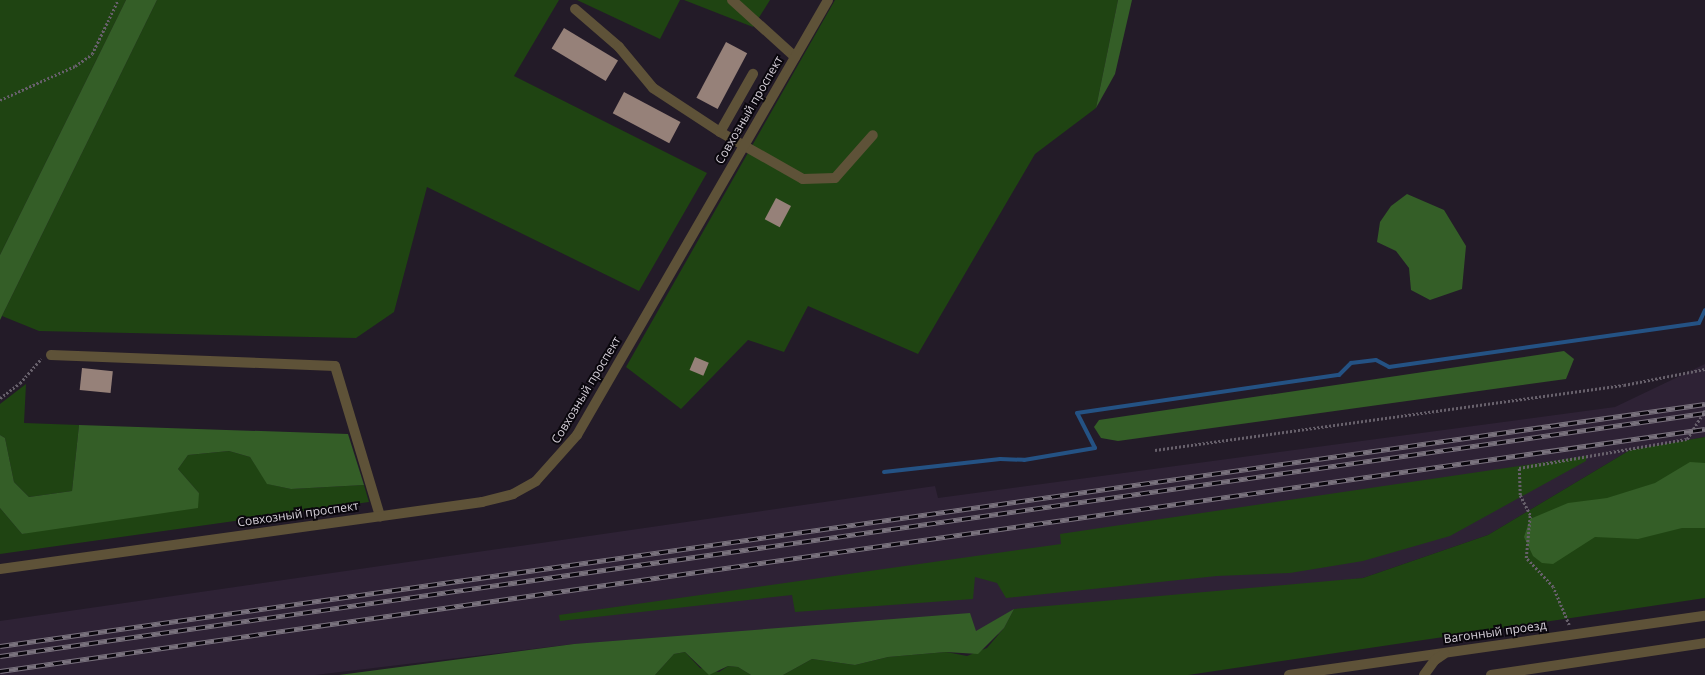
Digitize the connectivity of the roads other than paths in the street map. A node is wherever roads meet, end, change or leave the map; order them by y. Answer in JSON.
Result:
{"nodes":[{"id":1,"x":732,"y":0,"type":"edge"},
{"id":2,"x":828,"y":0,"type":"edge"},
{"id":3,"x":575,"y":10,"type":"dead end"},
{"id":4,"x":795,"y":57,"type":"junction"},
{"id":5,"x":753,"y":74,"type":"dead end"},
{"id":6,"x":720,"y":132,"type":"junction"},
{"id":7,"x":873,"y":136,"type":"dead end"},
{"id":8,"x":744,"y":146,"type":"junction"},
{"id":9,"x":51,"y":355,"type":"road end"},
{"id":10,"x":380,"y":516,"type":"junction"},
{"id":11,"x":0,"y":569,"type":"edge"},
{"id":12,"x":1705,"y":616,"type":"edge"},
{"id":13,"x":1705,"y":643,"type":"edge"},
{"id":14,"x":1448,"y":652,"type":"junction"},
{"id":15,"x":1289,"y":675,"type":"edge"},
{"id":16,"x":1424,"y":675,"type":"edge"},
{"id":17,"x":1491,"y":675,"type":"edge"}],
"edges":[{"from":1,"to":4,"type":"street"},
{"from":2,"to":4,"type":"street","name":"Совхозный проспект"},
{"from":3,"to":6,"type":"street"},
{"from":4,"to":8,"type":"street","name":"Совхозный проспект"},
{"from":5,"to":6,"type":"street"},
{"from":6,"to":8,"type":"street"},
{"from":7,"to":8,"type":"street"},
{"from":8,"to":10,"type":"street","name":"Совхозный проспект"},
{"from":9,"to":10,"type":"street"},
{"from":10,"to":11,"type":"street","name":"Совхозный проспект"},
{"from":12,"to":14,"type":"street","name":"Вагонный проезд"},
{"from":13,"to":17,"type":"street"},
{"from":14,"to":15,"type":"street","name":"Вагонный проезд"},
{"from":14,"to":16,"type":"street"}]}
